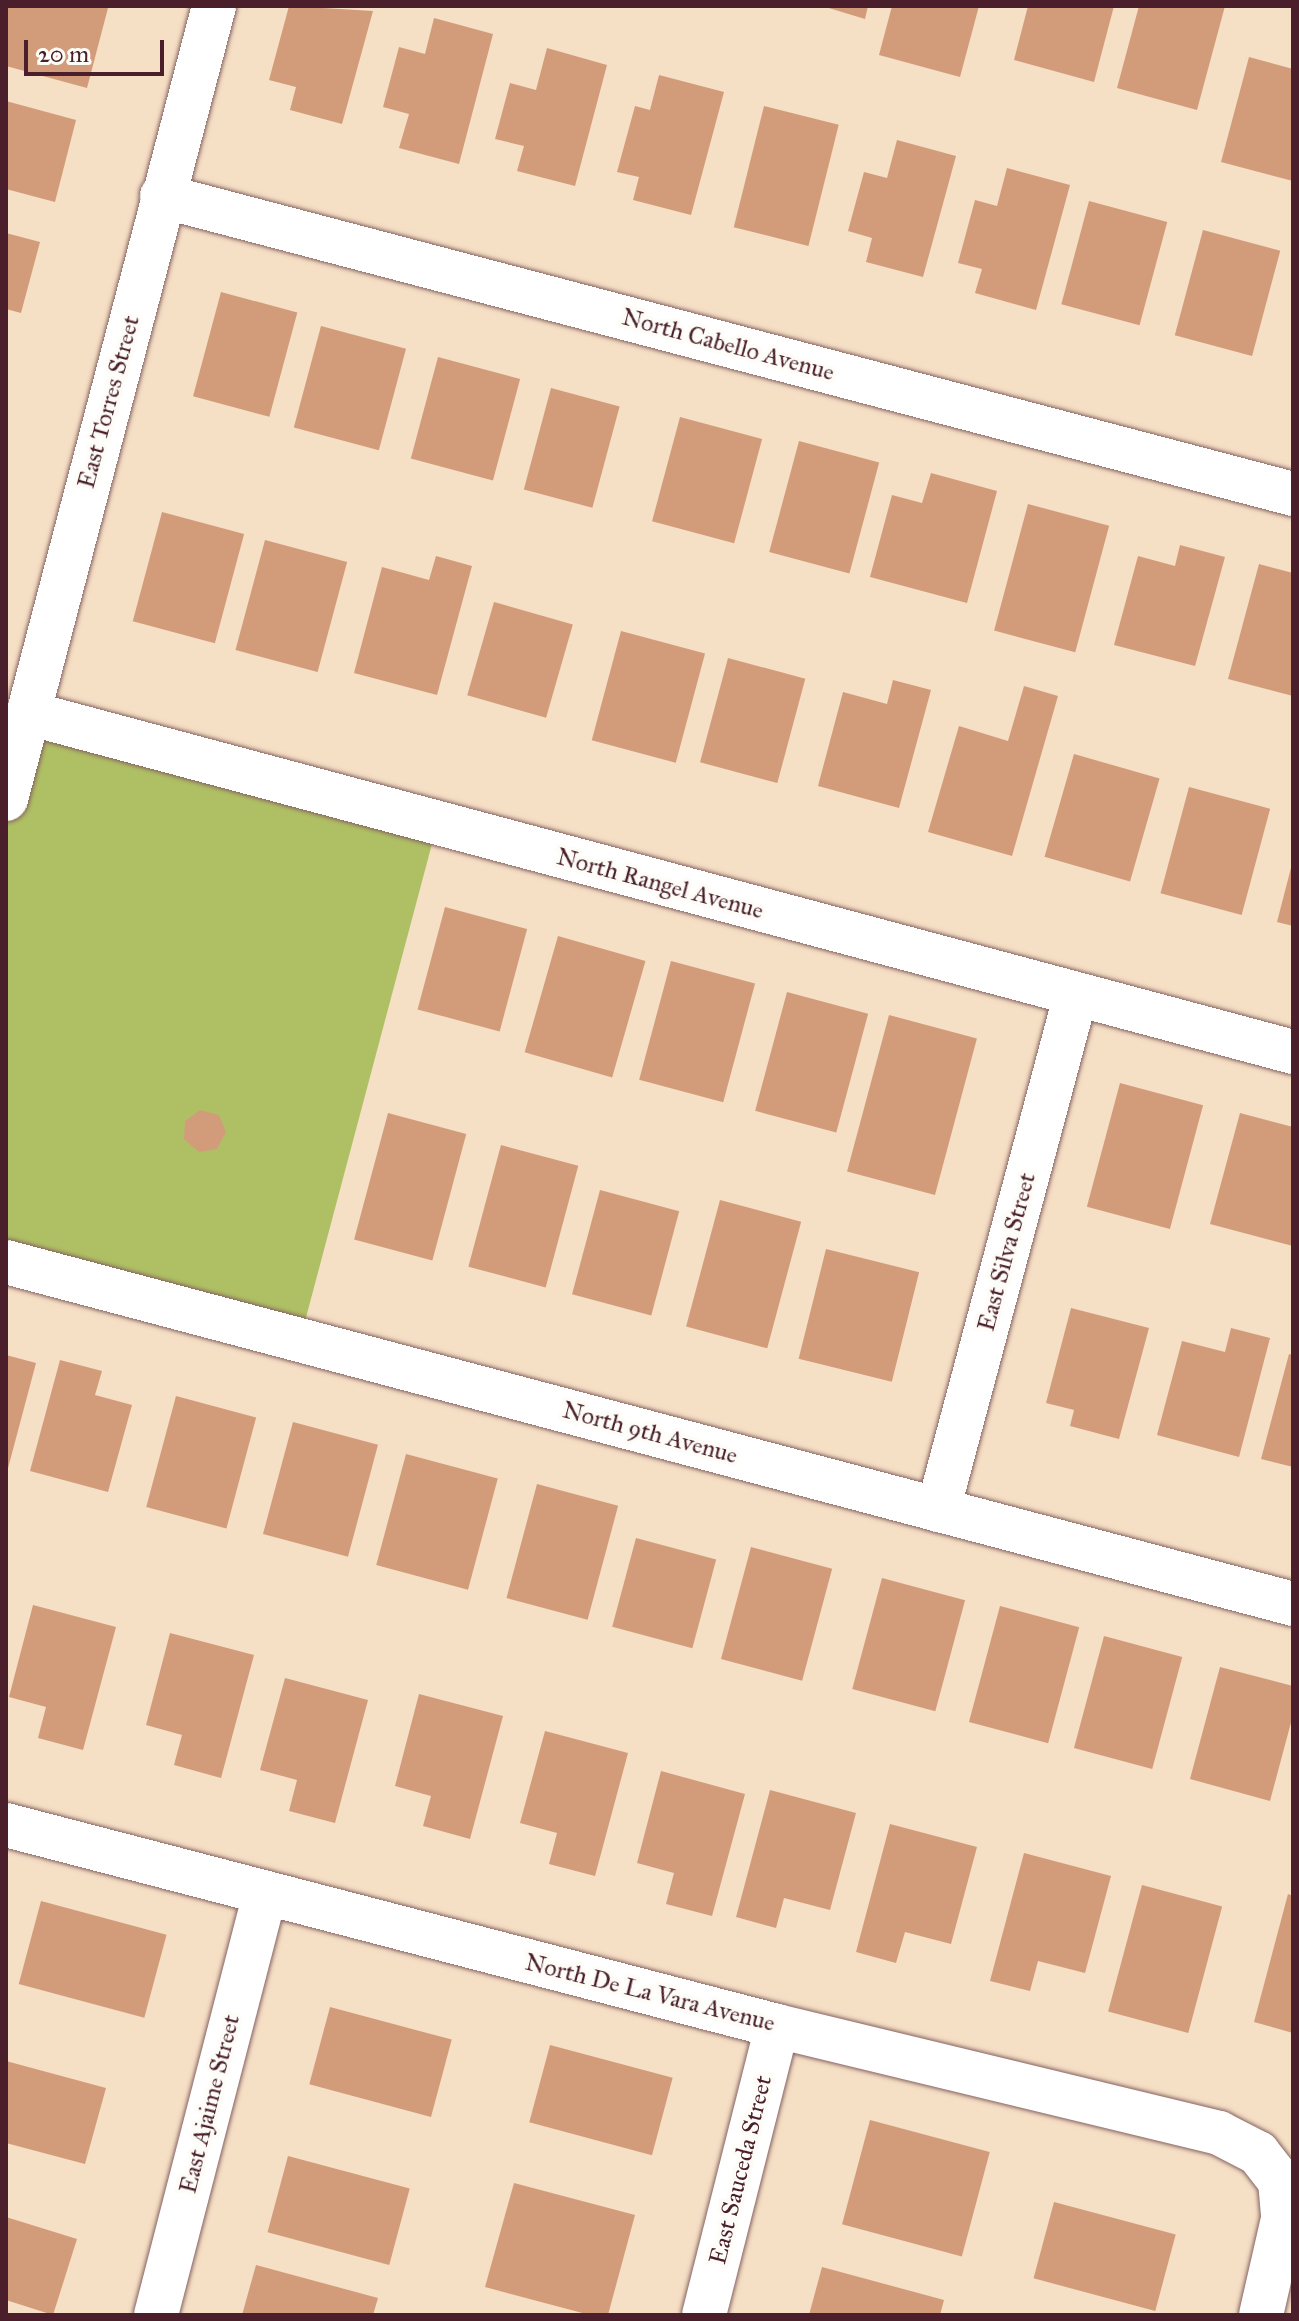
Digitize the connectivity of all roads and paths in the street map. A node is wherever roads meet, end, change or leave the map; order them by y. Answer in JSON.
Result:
{"nodes":[{"id":1,"x":214,"y":6,"type":"edge"},
{"id":2,"x":162,"y":196,"type":"junction"},
{"id":3,"x":1293,"y":494,"type":"edge"},
{"id":4,"x":28,"y":713,"type":"junction"},
{"id":5,"x":6,"y":799,"type":"edge"},
{"id":6,"x":1076,"y":994,"type":"junction"},
{"id":7,"x":1293,"y":1052,"type":"edge"},
{"id":8,"x":6,"y":1262,"type":"edge"},
{"id":9,"x":938,"y":1510,"type":"junction"},
{"id":10,"x":1293,"y":1604,"type":"edge"},
{"id":11,"x":6,"y":1825,"type":"edge"},
{"id":12,"x":265,"y":1893,"type":"junction"},
{"id":13,"x":777,"y":2026,"type":"junction"},
{"id":14,"x":156,"y":2315,"type":"edge"},
{"id":15,"x":704,"y":2315,"type":"edge"},
{"id":16,"x":1261,"y":2315,"type":"edge"}],
"edges":[{"from":1,"to":2,"type":"street","name":"East Torres Street"},
{"from":2,"to":3,"type":"street","name":"North Cabello Avenue"},
{"from":2,"to":4,"type":"street","name":"East Torres Street"},
{"from":4,"to":5,"type":"street","name":"East Torres Street"},
{"from":4,"to":6,"type":"street","name":"North Rangel Avenue"},
{"from":6,"to":7,"type":"street","name":"North Rangel Avenue"},
{"from":6,"to":9,"type":"street","name":"East Silva Street"},
{"from":8,"to":9,"type":"street","name":"North 9th Avenue"},
{"from":9,"to":10,"type":"street","name":"North 9th Avenue"},
{"from":11,"to":12,"type":"street","name":"North De La Vara Avenue"},
{"from":12,"to":13,"type":"street","name":"North De La Vara Avenue"},
{"from":12,"to":14,"type":"street","name":"East Ajaime Street"},
{"from":13,"to":15,"type":"street","name":"East Sauceda Street"},
{"from":13,"to":16,"type":"street","name":"North De La Vara Avenue"}]}
